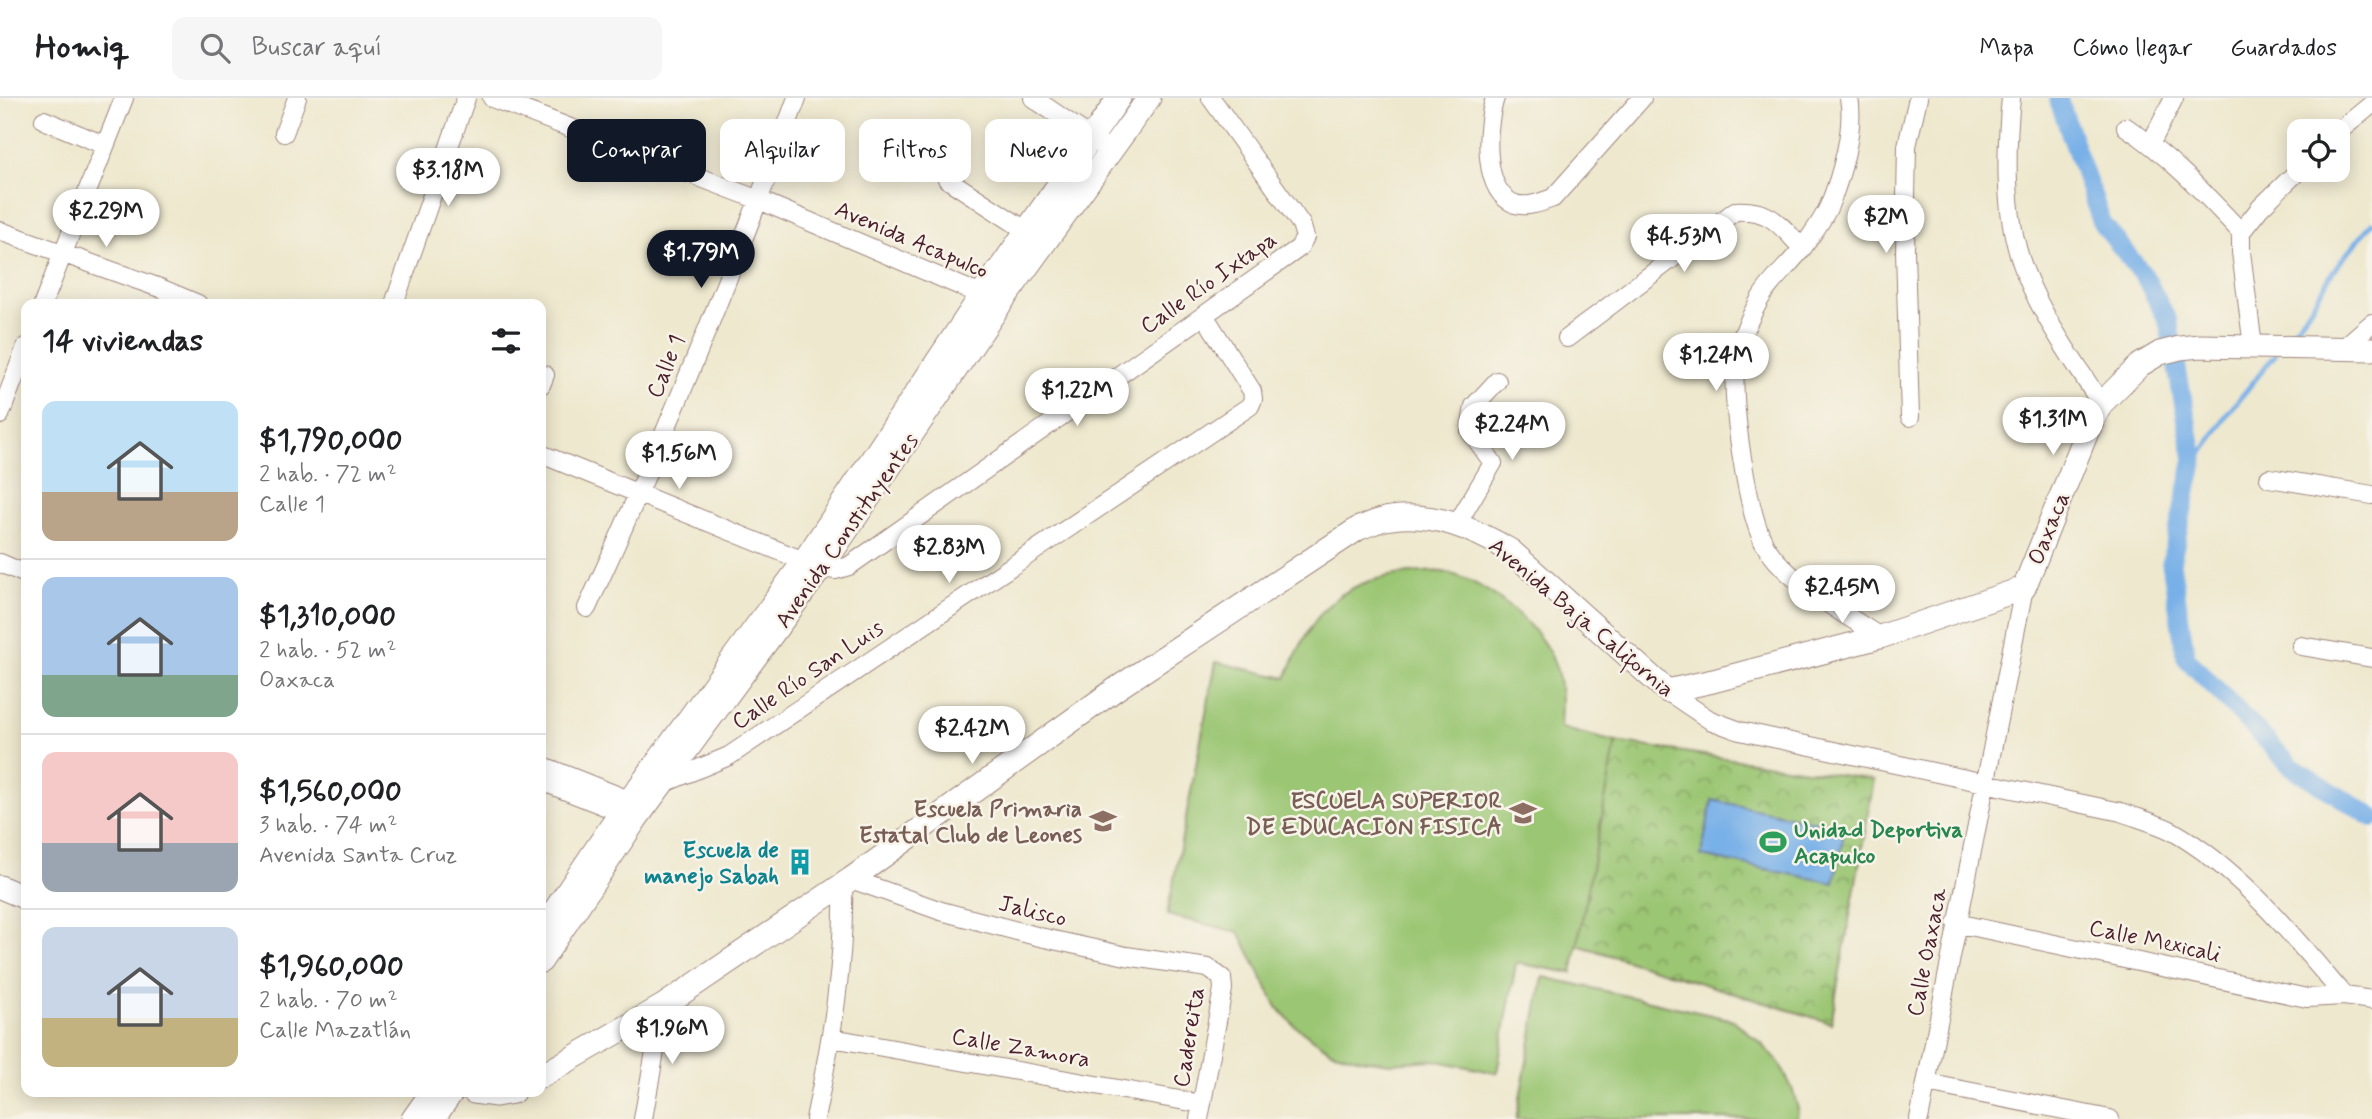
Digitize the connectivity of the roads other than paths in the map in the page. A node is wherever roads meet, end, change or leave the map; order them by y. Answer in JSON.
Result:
{"nodes":[{"id":1,"x":124,"y":98,"type":"edge"},
{"id":2,"x":297,"y":98,"type":"edge"},
{"id":3,"x":466,"y":98,"type":"edge"},
{"id":4,"x":492,"y":98,"type":"edge"},
{"id":5,"x":797,"y":98,"type":"edge"},
{"id":6,"x":1033,"y":98,"type":"edge"},
{"id":7,"x":1119,"y":98,"type":"edge"},
{"id":8,"x":1149,"y":98,"type":"edge"},
{"id":9,"x":1211,"y":98,"type":"edge"},
{"id":10,"x":1495,"y":98,"type":"edge"},
{"id":11,"x":1642,"y":98,"type":"edge"},
{"id":12,"x":1849,"y":98,"type":"edge"},
{"id":13,"x":1918,"y":98,"type":"edge"},
{"id":14,"x":2011,"y":98,"type":"edge"},
{"id":15,"x":2174,"y":98,"type":"edge"},
{"id":16,"x":2372,"y":103,"type":"edge"},
{"id":17,"x":2356,"y":107,"type":"edge"},
{"id":18,"x":44,"y":120,"type":"dead end"},
{"id":19,"x":2126,"y":127,"type":"dead end"},
{"id":20,"x":284,"y":133,"type":"dead end"},
{"id":21,"x":2151,"y":143,"type":"junction"},
{"id":22,"x":104,"y":145,"type":"junction"},
{"id":23,"x":1101,"y":145,"type":"junction"},
{"id":24,"x":952,"y":182,"type":"edge"},
{"id":25,"x":2287,"y":182,"type":"edge"},
{"id":26,"x":759,"y":200,"type":"junction"},
{"id":27,"x":0,"y":231,"type":"edge"},
{"id":28,"x":2241,"y":232,"type":"junction"},
{"id":29,"x":1036,"y":237,"type":"junction"},
{"id":30,"x":1802,"y":248,"type":"junction"},
{"id":31,"x":62,"y":254,"type":"junction"},
{"id":32,"x":45,"y":299,"type":"edge"},
{"id":33,"x":186,"y":299,"type":"edge"},
{"id":34,"x":396,"y":299,"type":"edge"},
{"id":35,"x":991,"y":299,"type":"junction"},
{"id":36,"x":1204,"y":315,"type":"junction"},
{"id":37,"x":2372,"y":323,"type":"edge"},
{"id":38,"x":1567,"y":338,"type":"dead end"},
{"id":39,"x":2259,"y":347,"type":"junction"},
{"id":40,"x":2342,"y":349,"type":"junction"},
{"id":41,"x":2372,"y":349,"type":"edge"},
{"id":42,"x":21,"y":360,"type":"edge"},
{"id":43,"x":1497,"y":382,"type":"dead end"},
{"id":44,"x":2101,"y":404,"type":"junction"},
{"id":45,"x":0,"y":415,"type":"edge"},
{"id":46,"x":1910,"y":417,"type":"dead end"},
{"id":47,"x":546,"y":456,"type":"edge"},
{"id":48,"x":2269,"y":478,"type":"dead end"},
{"id":49,"x":638,"y":495,"type":"junction"},
{"id":50,"x":2372,"y":495,"type":"edge"},
{"id":51,"x":1457,"y":524,"type":"junction"},
{"id":52,"x":0,"y":563,"type":"edge"},
{"id":53,"x":813,"y":565,"type":"junction"},
{"id":54,"x":21,"y":572,"type":"edge"},
{"id":55,"x":2024,"y":588,"type":"junction"},
{"id":56,"x":587,"y":608,"type":"dead end"},
{"id":57,"x":1880,"y":637,"type":"junction"},
{"id":58,"x":2301,"y":646,"type":"dead end"},
{"id":59,"x":2372,"y":659,"type":"edge"},
{"id":60,"x":1667,"y":691,"type":"junction"},
{"id":61,"x":546,"y":767,"type":"edge"},
{"id":62,"x":546,"y":782,"type":"edge"},
{"id":63,"x":1984,"y":785,"type":"junction"},
{"id":64,"x":639,"y":801,"type":"junction"},
{"id":65,"x":847,"y":882,"type":"junction"},
{"id":66,"x":0,"y":887,"type":"edge"},
{"id":67,"x":21,"y":896,"type":"edge"},
{"id":68,"x":0,"y":902,"type":"edge"},
{"id":69,"x":21,"y":910,"type":"edge"},
{"id":70,"x":1956,"y":923,"type":"junction"},
{"id":71,"x":546,"y":924,"type":"edge"},
{"id":72,"x":546,"y":953,"type":"edge"},
{"id":73,"x":1208,"y":968,"type":"joint"},
{"id":74,"x":2344,"y":996,"type":"junction"},
{"id":75,"x":2372,"y":1000,"type":"edge"},
{"id":76,"x":663,"y":1006,"type":"junction"},
{"id":77,"x":832,"y":1038,"type":"junction"},
{"id":78,"x":546,"y":1073,"type":"edge"},
{"id":79,"x":1926,"y":1083,"type":"junction"},
{"id":80,"x":428,"y":1097,"type":"edge"},
{"id":81,"x":448,"y":1097,"type":"edge"},
{"id":82,"x":1200,"y":1112,"type":"edge"},
{"id":83,"x":413,"y":1119,"type":"edge"},
{"id":84,"x":433,"y":1119,"type":"edge"},
{"id":85,"x":643,"y":1119,"type":"edge"},
{"id":86,"x":815,"y":1119,"type":"edge"},
{"id":87,"x":1919,"y":1119,"type":"edge"},
{"id":88,"x":2110,"y":1119,"type":"edge"}],
"edges":[{"from":1,"to":22,"type":"street"},
{"from":2,"to":20,"type":"street"},
{"from":3,"to":34,"type":"street"},
{"from":4,"to":26,"type":"street","name":"Avenida Acapulco"},
{"from":5,"to":26,"type":"street","name":"Calle 1"},
{"from":6,"to":23,"type":"street"},
{"from":7,"to":23,"type":"main road","name":"Avenida Constituyentes"},
{"from":8,"to":23,"type":"main road","name":"Avenida Constituyentes"},
{"from":9,"to":36,"type":"street","name":"Calle Río Ixtapa"},
{"from":10,"to":11,"type":"street"},
{"from":12,"to":30,"type":"street"},
{"from":13,"to":46,"type":"street"},
{"from":14,"to":44,"type":"street"},
{"from":15,"to":21,"type":"street"},
{"from":16,"to":17,"type":"street"},
{"from":18,"to":22,"type":"street"},
{"from":19,"to":21,"type":"street"},
{"from":21,"to":28,"type":"street"},
{"from":22,"to":31,"type":"street"},
{"from":23,"to":29,"type":"main road","name":"Avenida Constituyentes"},
{"from":24,"to":29,"type":"street"},
{"from":25,"to":28,"type":"street"},
{"from":26,"to":35,"type":"street","name":"Avenida Acapulco"},
{"from":26,"to":49,"type":"street","name":"Calle 1"},
{"from":27,"to":31,"type":"street"},
{"from":28,"to":39,"type":"street"},
{"from":29,"to":35,"type":"main road","name":"Avenida Constituyentes"},
{"from":30,"to":38,"type":"street"},
{"from":30,"to":57,"type":"street"},
{"from":31,"to":32,"type":"street"},
{"from":31,"to":33,"type":"street"},
{"from":35,"to":53,"type":"main road","name":"Avenida Constituyentes"},
{"from":36,"to":53,"type":"street","name":"Calle Río Ixtapa"},
{"from":36,"to":64,"type":"street","name":"Calle Río San Luis"},
{"from":37,"to":40,"type":"street"},
{"from":39,"to":40,"type":"main road"},
{"from":39,"to":44,"type":"main road","name":"Oaxaca"},
{"from":40,"to":41,"type":"main road"},
{"from":42,"to":45,"type":"street"},
{"from":43,"to":51,"type":"street"},
{"from":44,"to":55,"type":"main road","name":"Oaxaca"},
{"from":47,"to":49,"type":"street"},
{"from":48,"to":50,"type":"street"},
{"from":49,"to":53,"type":"street"},
{"from":49,"to":56,"type":"street","name":"Calle 1"},
{"from":51,"to":60,"type":"main road","name":"Avenida Baja California"},
{"from":51,"to":65,"type":"main road","name":"Avenida Baja California"},
{"from":52,"to":54,"type":"street"},
{"from":53,"to":64,"type":"main road","name":"Avenida Constituyentes"},
{"from":55,"to":57,"type":"main road"},
{"from":55,"to":63,"type":"street","name":"Calle Oaxaca"},
{"from":57,"to":60,"type":"main road"},
{"from":58,"to":59,"type":"street"},
{"from":60,"to":63,"type":"street","name":"Avenida Baja California"},
{"from":61,"to":64,"type":"street"},
{"from":62,"to":64,"type":"street"},
{"from":63,"to":70,"type":"street","name":"Calle Oaxaca"},
{"from":63,"to":74,"type":"street","name":"Avenida Baja California"},
{"from":64,"to":71,"type":"main road","name":"Avenida Constituyentes"},
{"from":64,"to":72,"type":"main road","name":"Avenida Constituyentes"},
{"from":65,"to":73,"type":"street","name":"Jalisco"},
{"from":65,"to":76,"type":"main road","name":"Avenida Baja California"},
{"from":65,"to":77,"type":"street"},
{"from":66,"to":67,"type":"main road"},
{"from":68,"to":69,"type":"main road"},
{"from":70,"to":74,"type":"street","name":"Calle Mexicali"},
{"from":70,"to":79,"type":"street","name":"Calle Oaxaca"},
{"from":73,"to":82,"type":"street","name":"Cadereita"},
{"from":74,"to":75,"type":"street"},
{"from":76,"to":78,"type":"main road","name":"Avenida Baja California"},
{"from":76,"to":85,"type":"street"},
{"from":77,"to":82,"type":"street","name":"Calle Zamora"},
{"from":77,"to":86,"type":"street"},
{"from":79,"to":87,"type":"street","name":"Calle Oaxaca"},
{"from":79,"to":88,"type":"street"},
{"from":80,"to":83,"type":"main road"},
{"from":81,"to":84,"type":"main road"}]}
